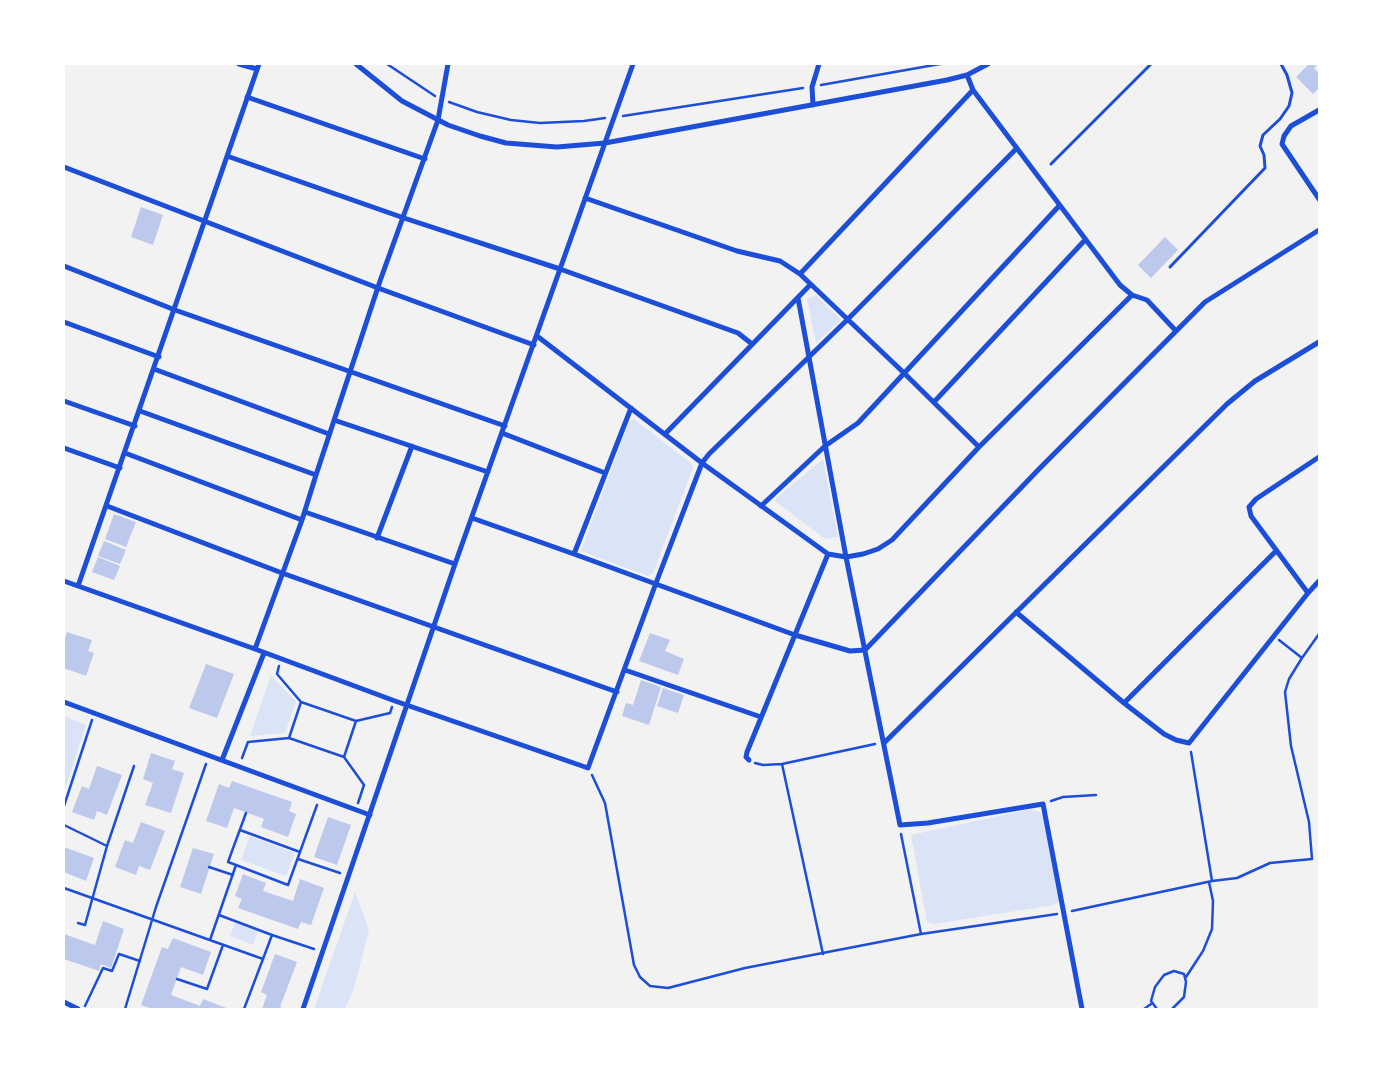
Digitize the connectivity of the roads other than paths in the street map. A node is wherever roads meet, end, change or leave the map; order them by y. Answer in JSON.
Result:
{"nodes":[{"id":1,"x":239,"y":64,"type":"edge"},
{"id":2,"x":356,"y":64,"type":"edge"},
{"id":3,"x":448,"y":64,"type":"edge"},
{"id":4,"x":633,"y":64,"type":"edge"},
{"id":5,"x":819,"y":64,"type":"edge"},
{"id":6,"x":988,"y":64,"type":"edge"},
{"id":7,"x":1151,"y":64,"type":"edge"},
{"id":8,"x":1282,"y":64,"type":"edge"},
{"id":9,"x":258,"y":67,"type":"edge"},
{"id":10,"x":967,"y":75,"type":"junction"},
{"id":11,"x":973,"y":90,"type":"junction"},
{"id":12,"x":247,"y":97,"type":"junction"},
{"id":13,"x":813,"y":105,"type":"junction"},
{"id":14,"x":1319,"y":110,"type":"edge"},
{"id":15,"x":438,"y":120,"type":"junction"},
{"id":16,"x":605,"y":143,"type":"junction"},
{"id":17,"x":1017,"y":148,"type":"junction"},
{"id":18,"x":227,"y":156,"type":"junction"},
{"id":19,"x":425,"y":160,"type":"junction"},
{"id":20,"x":1051,"y":164,"type":"dead end"},
{"id":21,"x":64,"y":167,"type":"edge"},
{"id":22,"x":586,"y":198,"type":"junction"},
{"id":23,"x":1319,"y":200,"type":"edge"},
{"id":24,"x":1059,"y":206,"type":"junction"},
{"id":25,"x":404,"y":218,"type":"junction"},
{"id":26,"x":205,"y":220,"type":"junction"},
{"id":27,"x":1319,"y":230,"type":"edge"},
{"id":28,"x":1085,"y":240,"type":"junction"},
{"id":29,"x":64,"y":266,"type":"edge"},
{"id":30,"x":1170,"y":267,"type":"dead end"},
{"id":31,"x":560,"y":269,"type":"junction"},
{"id":32,"x":800,"y":274,"type":"junction"},
{"id":33,"x":810,"y":285,"type":"junction"},
{"id":34,"x":378,"y":288,"type":"junction"},
{"id":35,"x":1132,"y":295,"type":"junction"},
{"id":36,"x":798,"y":298,"type":"junction"},
{"id":37,"x":175,"y":310,"type":"junction"},
{"id":38,"x":847,"y":320,"type":"junction"},
{"id":39,"x":64,"y":322,"type":"edge"},
{"id":40,"x":1176,"y":331,"type":"junction"},
{"id":41,"x":537,"y":336,"type":"junction"},
{"id":42,"x":1319,"y":342,"type":"edge"},
{"id":43,"x":752,"y":344,"type":"junction"},
{"id":44,"x":534,"y":345,"type":"junction"},
{"id":45,"x":809,"y":356,"type":"junction"},
{"id":46,"x":159,"y":357,"type":"junction"},
{"id":47,"x":154,"y":369,"type":"junction"},
{"id":48,"x":350,"y":372,"type":"junction"},
{"id":49,"x":903,"y":372,"type":"junction"},
{"id":50,"x":64,"y":401,"type":"edge"},
{"id":51,"x":934,"y":402,"type":"junction"},
{"id":52,"x":631,"y":408,"type":"junction"},
{"id":53,"x":140,"y":411,"type":"junction"},
{"id":54,"x":334,"y":420,"type":"junction"},
{"id":55,"x":134,"y":426,"type":"junction"},
{"id":56,"x":504,"y":426,"type":"junction"},
{"id":57,"x":502,"y":433,"type":"junction"},
{"id":58,"x":329,"y":434,"type":"junction"},
{"id":59,"x":665,"y":434,"type":"junction"},
{"id":60,"x":412,"y":446,"type":"junction"},
{"id":61,"x":825,"y":446,"type":"junction"},
{"id":62,"x":979,"y":447,"type":"junction"},
{"id":63,"x":64,"y":448,"type":"edge"},
{"id":64,"x":125,"y":453,"type":"junction"},
{"id":65,"x":1319,"y":457,"type":"edge"},
{"id":66,"x":702,"y":463,"type":"junction"},
{"id":67,"x":120,"y":468,"type":"junction"},
{"id":68,"x":488,"y":472,"type":"junction"},
{"id":69,"x":606,"y":473,"type":"junction"},
{"id":70,"x":316,"y":475,"type":"junction"},
{"id":71,"x":106,"y":506,"type":"junction"},
{"id":72,"x":761,"y":506,"type":"junction"},
{"id":73,"x":305,"y":512,"type":"junction"},
{"id":74,"x":472,"y":518,"type":"junction"},
{"id":75,"x":302,"y":520,"type":"junction"},
{"id":76,"x":377,"y":538,"type":"junction"},
{"id":77,"x":1276,"y":551,"type":"junction"},
{"id":78,"x":574,"y":554,"type":"junction"},
{"id":79,"x":828,"y":554,"type":"junction"},
{"id":80,"x":846,"y":557,"type":"junction"},
{"id":81,"x":455,"y":564,"type":"junction"},
{"id":82,"x":282,"y":573,"type":"junction"},
{"id":83,"x":64,"y":582,"type":"edge"},
{"id":84,"x":1319,"y":582,"type":"edge"},
{"id":85,"x":656,"y":583,"type":"junction"},
{"id":86,"x":78,"y":586,"type":"junction"},
{"id":87,"x":1308,"y":593,"type":"junction"},
{"id":88,"x":1016,"y":612,"type":"junction"},
{"id":89,"x":434,"y":626,"type":"junction"},
{"id":90,"x":795,"y":635,"type":"junction"},
{"id":91,"x":255,"y":649,"type":"junction"},
{"id":92,"x":866,"y":650,"type":"junction"},
{"id":93,"x":264,"y":653,"type":"junction"},
{"id":94,"x":625,"y":670,"type":"junction"},
{"id":95,"x":617,"y":692,"type":"junction"},
{"id":96,"x":64,"y":702,"type":"edge"},
{"id":97,"x":1124,"y":703,"type":"junction"},
{"id":98,"x":406,"y":705,"type":"junction"},
{"id":99,"x":761,"y":717,"type":"junction"},
{"id":100,"x":884,"y":743,"type":"junction"},
{"id":101,"x":222,"y":760,"type":"junction"},
{"id":102,"x":749,"y":760,"type":"road end"},
{"id":103,"x":370,"y":815,"type":"junction"},
{"id":104,"x":64,"y":1002,"type":"edge"},
{"id":105,"x":78,"y":1009,"type":"edge"},
{"id":106,"x":302,"y":1009,"type":"edge"},
{"id":107,"x":1082,"y":1009,"type":"edge"}],
"edges":[{"from":1,"to":9,"type":"street"},
{"from":2,"to":15,"type":"street"},
{"from":3,"to":15,"type":"street"},
{"from":4,"to":16,"type":"street"},
{"from":5,"to":13,"type":"street"},
{"from":6,"to":10,"type":"street"},
{"from":7,"to":20,"type":"lane"},
{"from":8,"to":30,"type":"lane"},
{"from":9,"to":12,"type":"street"},
{"from":10,"to":11,"type":"street"},
{"from":10,"to":13,"type":"street"},
{"from":11,"to":17,"type":"street"},
{"from":11,"to":32,"type":"street"},
{"from":12,"to":18,"type":"street"},
{"from":12,"to":19,"type":"street"},
{"from":13,"to":16,"type":"street"},
{"from":14,"to":23,"type":"street"},
{"from":15,"to":16,"type":"street"},
{"from":15,"to":19,"type":"street"},
{"from":16,"to":22,"type":"street"},
{"from":17,"to":24,"type":"street"},
{"from":17,"to":38,"type":"street"},
{"from":18,"to":25,"type":"street"},
{"from":18,"to":26,"type":"street"},
{"from":19,"to":25,"type":"street"},
{"from":21,"to":26,"type":"street"},
{"from":22,"to":31,"type":"street"},
{"from":22,"to":32,"type":"street"},
{"from":24,"to":28,"type":"street"},
{"from":24,"to":49,"type":"street"},
{"from":25,"to":31,"type":"street"},
{"from":25,"to":34,"type":"street"},
{"from":26,"to":34,"type":"street"},
{"from":26,"to":37,"type":"street"},
{"from":27,"to":40,"type":"street"},
{"from":28,"to":35,"type":"street"},
{"from":28,"to":51,"type":"street"},
{"from":29,"to":37,"type":"street"},
{"from":31,"to":41,"type":"street"},
{"from":31,"to":43,"type":"street"},
{"from":32,"to":33,"type":"street"},
{"from":33,"to":36,"type":"street"},
{"from":33,"to":38,"type":"street"},
{"from":34,"to":44,"type":"street"},
{"from":34,"to":48,"type":"street"},
{"from":35,"to":40,"type":"street"},
{"from":35,"to":62,"type":"street"},
{"from":36,"to":43,"type":"street"},
{"from":36,"to":45,"type":"street"},
{"from":37,"to":46,"type":"street"},
{"from":37,"to":48,"type":"street"},
{"from":38,"to":45,"type":"street"},
{"from":38,"to":49,"type":"street"},
{"from":39,"to":46,"type":"street"},
{"from":40,"to":92,"type":"street"},
{"from":41,"to":44,"type":"street"},
{"from":41,"to":52,"type":"street"},
{"from":42,"to":88,"type":"street"},
{"from":43,"to":59,"type":"street"},
{"from":44,"to":56,"type":"street"},
{"from":45,"to":61,"type":"street"},
{"from":45,"to":66,"type":"street"},
{"from":46,"to":47,"type":"street"},
{"from":47,"to":53,"type":"street"},
{"from":47,"to":58,"type":"street"},
{"from":48,"to":54,"type":"street"},
{"from":48,"to":56,"type":"street"},
{"from":49,"to":51,"type":"street"},
{"from":49,"to":61,"type":"street"},
{"from":50,"to":55,"type":"street"},
{"from":51,"to":62,"type":"street"},
{"from":52,"to":59,"type":"street"},
{"from":52,"to":69,"type":"street"},
{"from":53,"to":55,"type":"street"},
{"from":53,"to":70,"type":"street"},
{"from":54,"to":58,"type":"street"},
{"from":54,"to":60,"type":"street"},
{"from":55,"to":64,"type":"street"},
{"from":56,"to":57,"type":"street"},
{"from":57,"to":68,"type":"street"},
{"from":57,"to":69,"type":"street"},
{"from":58,"to":70,"type":"street"},
{"from":59,"to":66,"type":"street"},
{"from":60,"to":68,"type":"street"},
{"from":60,"to":76,"type":"street"},
{"from":61,"to":72,"type":"street"},
{"from":61,"to":80,"type":"street"},
{"from":62,"to":80,"type":"street"},
{"from":63,"to":67,"type":"street"},
{"from":64,"to":67,"type":"street"},
{"from":64,"to":75,"type":"street"},
{"from":65,"to":77,"type":"street"},
{"from":66,"to":72,"type":"street"},
{"from":66,"to":85,"type":"street"},
{"from":67,"to":71,"type":"street"},
{"from":68,"to":74,"type":"street"},
{"from":69,"to":78,"type":"street"},
{"from":70,"to":73,"type":"street"},
{"from":71,"to":82,"type":"street"},
{"from":71,"to":86,"type":"street"},
{"from":72,"to":79,"type":"street"},
{"from":73,"to":75,"type":"street"},
{"from":73,"to":76,"type":"street"},
{"from":74,"to":78,"type":"street"},
{"from":74,"to":81,"type":"street"},
{"from":75,"to":82,"type":"street"},
{"from":76,"to":81,"type":"street"},
{"from":77,"to":87,"type":"street"},
{"from":77,"to":97,"type":"street"},
{"from":78,"to":85,"type":"street"},
{"from":79,"to":80,"type":"street"},
{"from":79,"to":90,"type":"street"},
{"from":80,"to":92,"type":"street"},
{"from":81,"to":89,"type":"street"},
{"from":82,"to":89,"type":"street"},
{"from":82,"to":91,"type":"street"},
{"from":83,"to":86,"type":"street"},
{"from":84,"to":87,"type":"street"},
{"from":85,"to":90,"type":"street"},
{"from":85,"to":94,"type":"street"},
{"from":86,"to":91,"type":"street"},
{"from":87,"to":97,"type":"street"},
{"from":88,"to":97,"type":"street"},
{"from":88,"to":100,"type":"street"},
{"from":89,"to":95,"type":"street"},
{"from":89,"to":98,"type":"street"},
{"from":90,"to":92,"type":"street"},
{"from":90,"to":99,"type":"street"},
{"from":91,"to":93,"type":"street"},
{"from":92,"to":100,"type":"street"},
{"from":93,"to":98,"type":"street"},
{"from":93,"to":101,"type":"street"},
{"from":94,"to":95,"type":"street"},
{"from":94,"to":99,"type":"street"},
{"from":95,"to":98,"type":"street"},
{"from":96,"to":101,"type":"street"},
{"from":98,"to":103,"type":"street"},
{"from":99,"to":102,"type":"street"},
{"from":100,"to":107,"type":"street"},
{"from":101,"to":103,"type":"street"},
{"from":103,"to":106,"type":"street"},
{"from":104,"to":105,"type":"street"}]}
